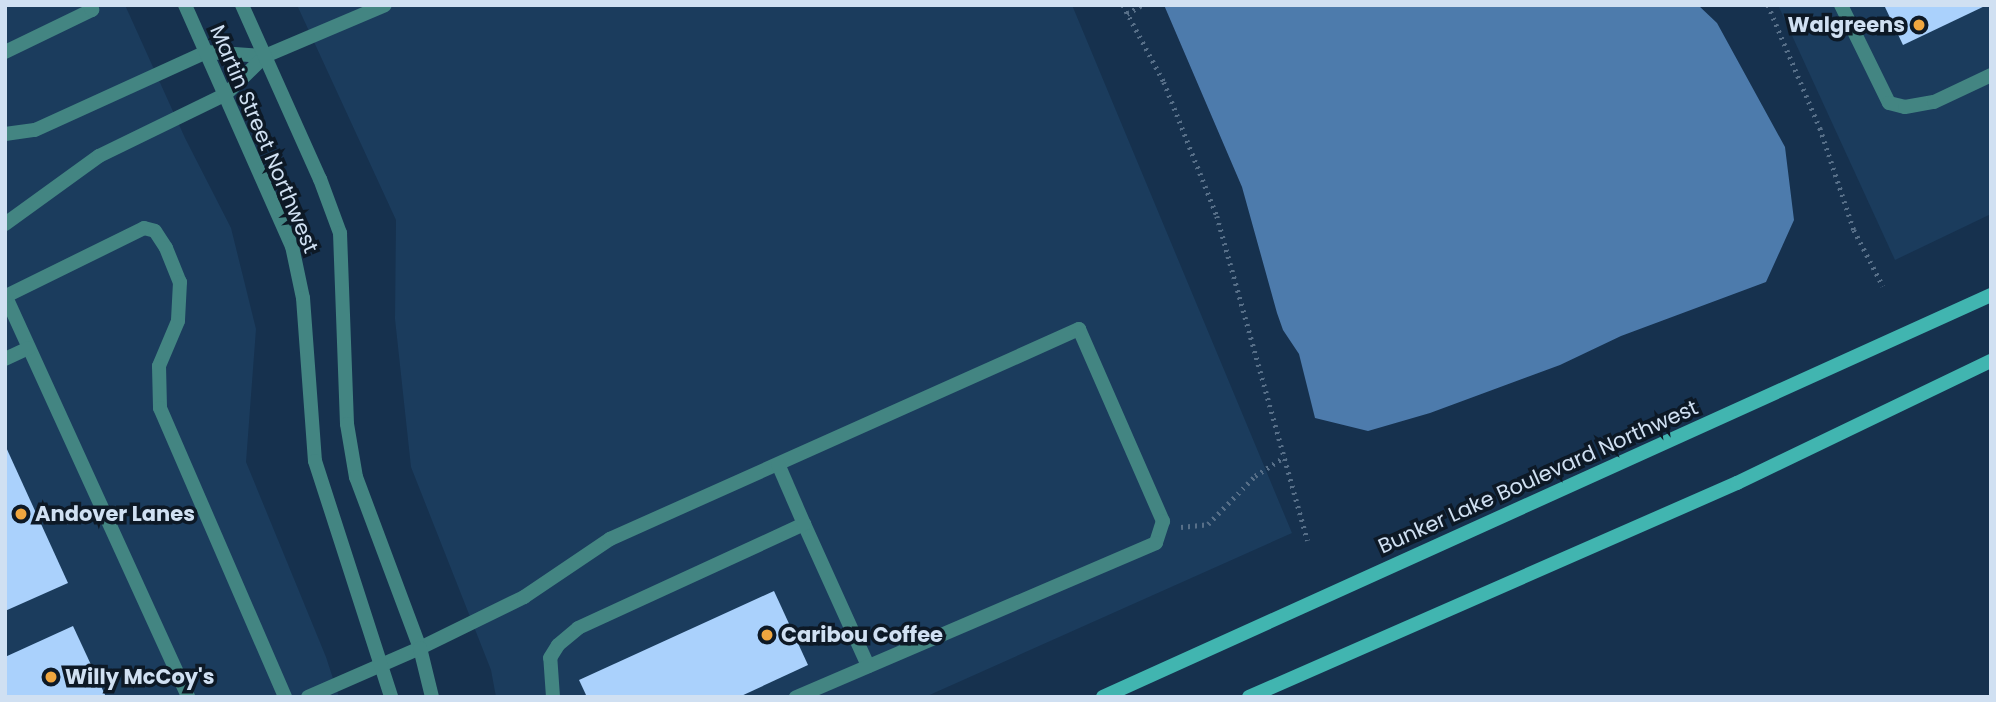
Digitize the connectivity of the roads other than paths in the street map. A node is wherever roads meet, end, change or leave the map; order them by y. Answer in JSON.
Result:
{"nodes":[{"id":1,"x":90,"y":5,"type":"edge"},
{"id":2,"x":184,"y":5,"type":"edge"},
{"id":3,"x":242,"y":5,"type":"edge"},
{"id":4,"x":385,"y":5,"type":"edge"},
{"id":5,"x":1841,"y":5,"type":"edge"},
{"id":6,"x":5,"y":52,"type":"edge"},
{"id":7,"x":206,"y":52,"type":"junction"},
{"id":8,"x":265,"y":57,"type":"junction"},
{"id":9,"x":1991,"y":75,"type":"edge"},
{"id":10,"x":226,"y":94,"type":"junction"},
{"id":11,"x":5,"y":134,"type":"edge"},
{"id":12,"x":5,"y":223,"type":"edge"},
{"id":13,"x":5,"y":295,"type":"edge"},
{"id":14,"x":1991,"y":295,"type":"edge"},
{"id":15,"x":29,"y":348,"type":"junction"},
{"id":16,"x":5,"y":359,"type":"edge"},
{"id":17,"x":1991,"y":361,"type":"edge"},
{"id":18,"x":778,"y":464,"type":"junction"},
{"id":19,"x":804,"y":524,"type":"junction"},
{"id":20,"x":420,"y":648,"type":"junction"},
{"id":21,"x":383,"y":664,"type":"junction"},
{"id":22,"x":868,"y":666,"type":"junction"},
{"id":23,"x":188,"y":697,"type":"edge"},
{"id":24,"x":285,"y":697,"type":"edge"},
{"id":25,"x":308,"y":697,"type":"edge"},
{"id":26,"x":391,"y":697,"type":"edge"},
{"id":27,"x":432,"y":697,"type":"edge"},
{"id":28,"x":553,"y":697,"type":"edge"},
{"id":29,"x":796,"y":697,"type":"edge"},
{"id":30,"x":1103,"y":697,"type":"edge"},
{"id":31,"x":1249,"y":697,"type":"edge"}],
"edges":[{"from":1,"to":6,"type":"street"},
{"from":2,"to":7,"type":"street","name":"Martin Street Northwest"},
{"from":3,"to":8,"type":"street","name":"Martin Street Northwest"},
{"from":4,"to":8,"type":"street"},
{"from":5,"to":9,"type":"street"},
{"from":7,"to":8,"type":"street"},
{"from":7,"to":10,"type":"street","name":"Martin Street Northwest"},
{"from":7,"to":11,"type":"street"},
{"from":8,"to":10,"type":"street"},
{"from":8,"to":20,"type":"street","name":"Martin Street Northwest"},
{"from":10,"to":12,"type":"street"},
{"from":10,"to":21,"type":"street","name":"Martin Street Northwest"},
{"from":13,"to":15,"type":"street"},
{"from":13,"to":24,"type":"street"},
{"from":14,"to":30,"type":"main road","name":"Bunker Lake Boulevard Northwest"},
{"from":15,"to":16,"type":"street"},
{"from":15,"to":23,"type":"street"},
{"from":17,"to":31,"type":"main road"},
{"from":18,"to":19,"type":"street"},
{"from":18,"to":20,"type":"street"},
{"from":18,"to":22,"type":"street"},
{"from":19,"to":22,"type":"street"},
{"from":19,"to":28,"type":"street"},
{"from":20,"to":21,"type":"street"},
{"from":20,"to":27,"type":"street","name":"Martin Street Northwest"},
{"from":21,"to":25,"type":"street"},
{"from":21,"to":26,"type":"street","name":"Martin Street Northwest"},
{"from":22,"to":29,"type":"street"}]}
